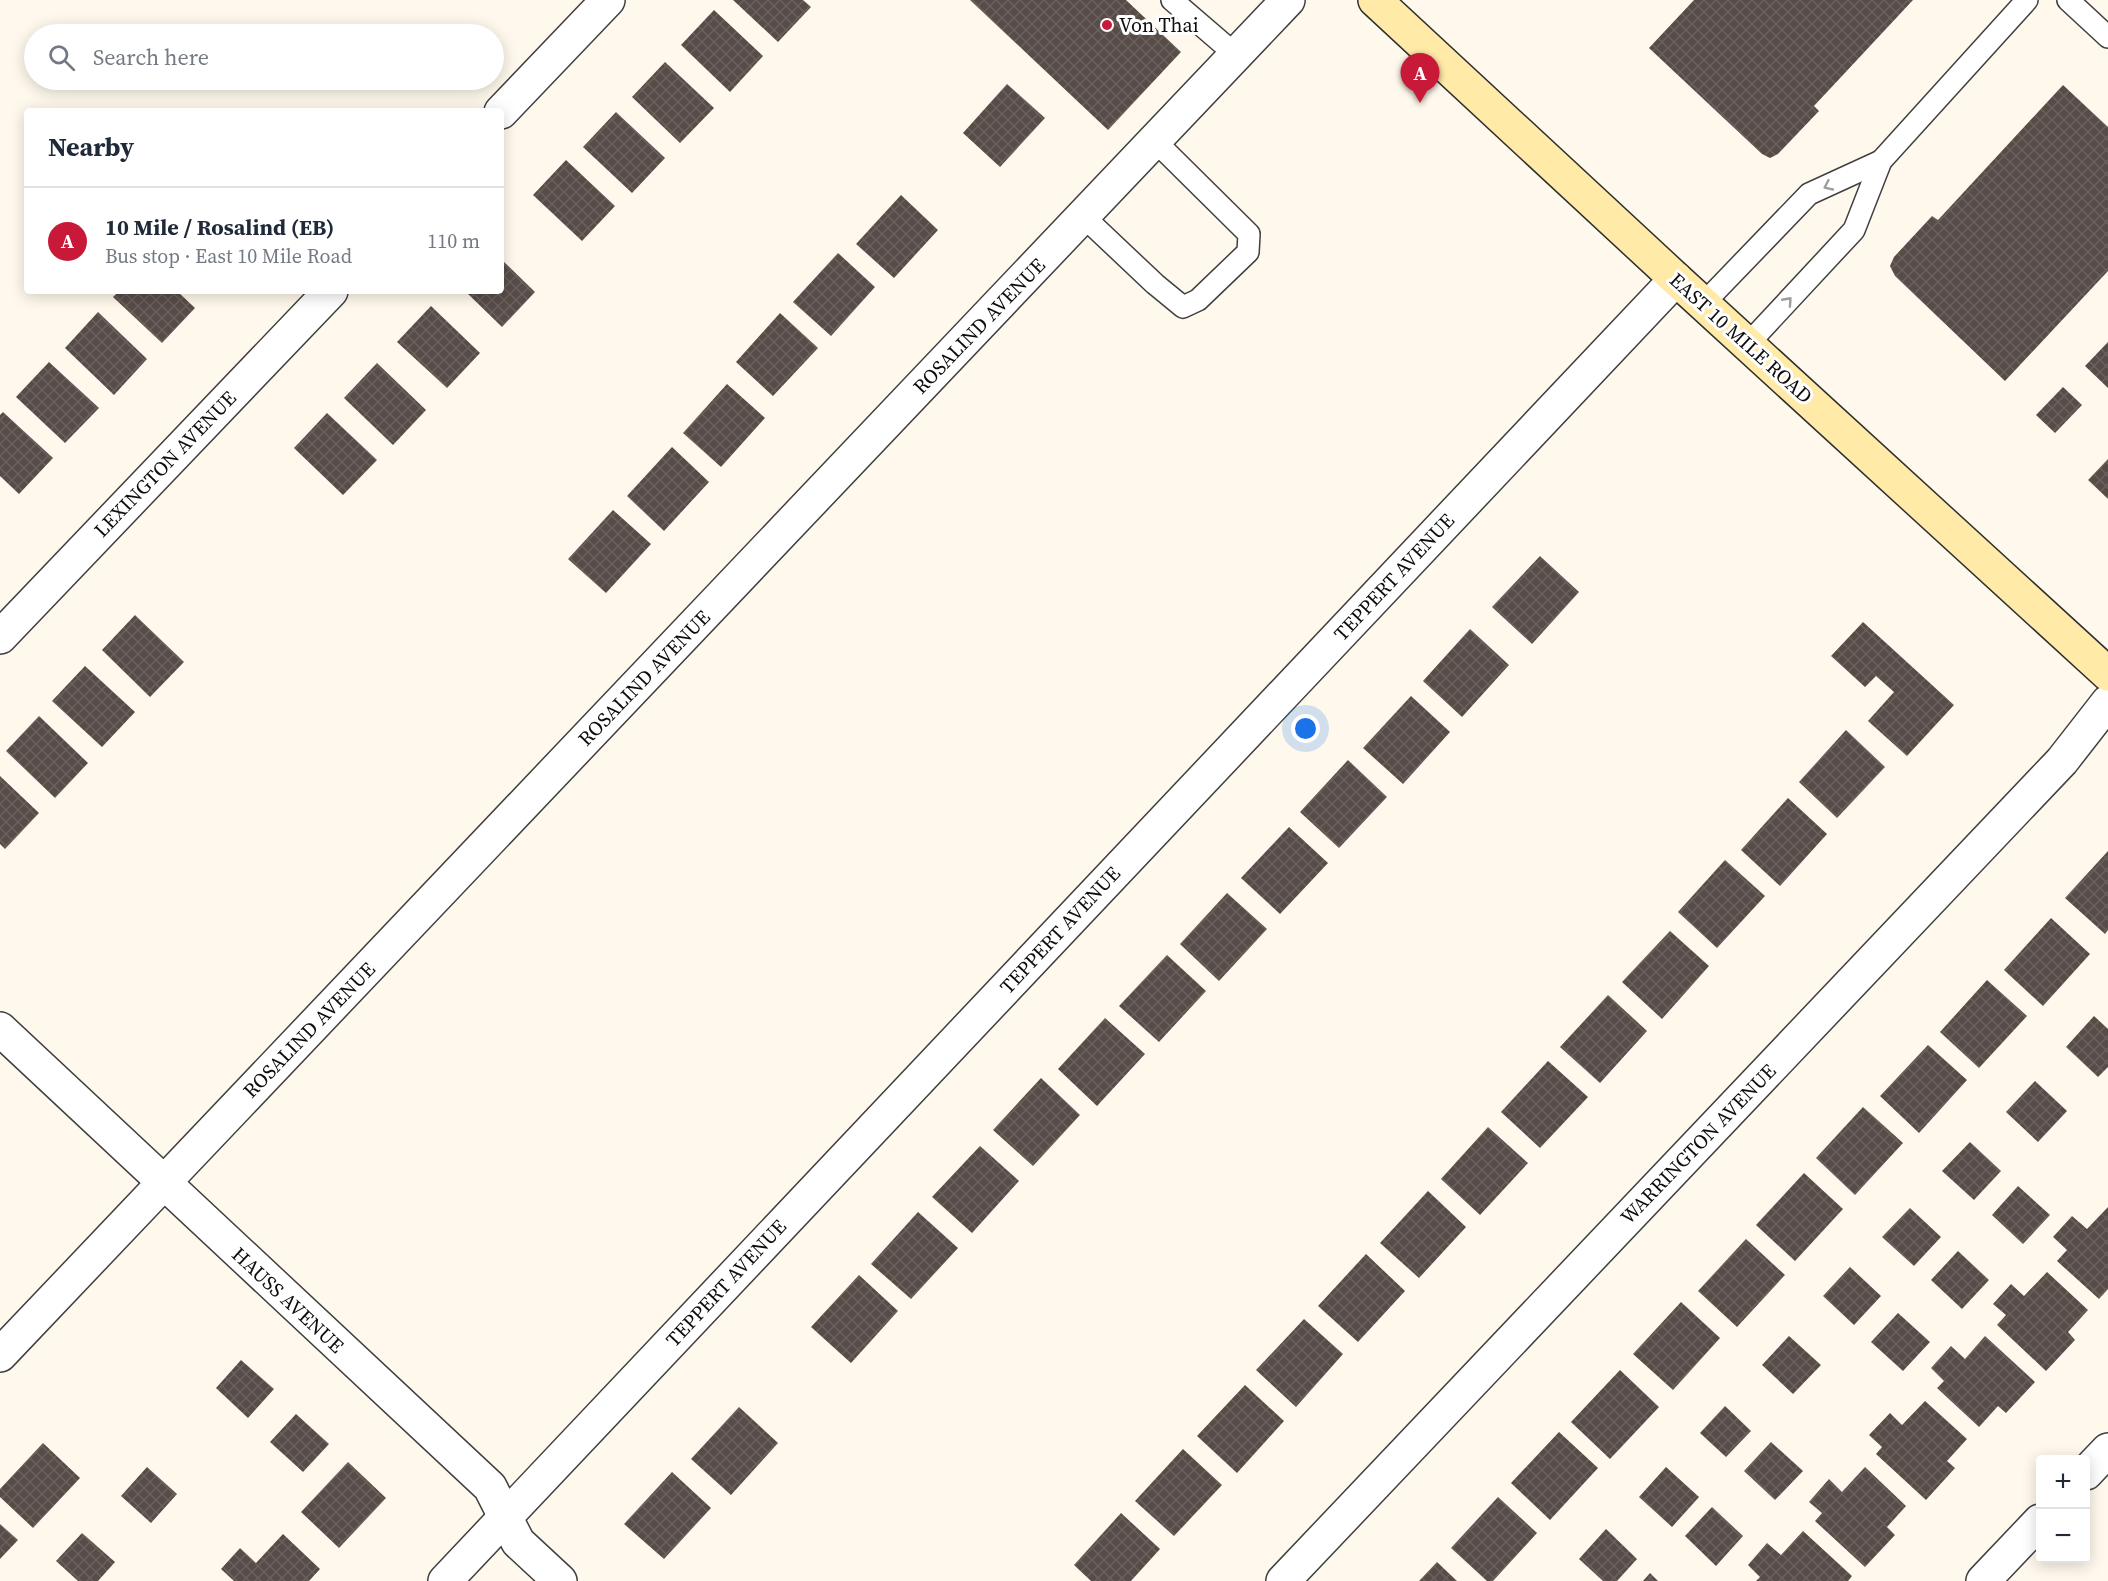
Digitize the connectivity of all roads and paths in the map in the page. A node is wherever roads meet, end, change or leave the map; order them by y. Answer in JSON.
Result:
{"nodes":[{"id":1,"x":608,"y":0,"type":"edge"},
{"id":2,"x":1172,"y":0,"type":"edge"},
{"id":3,"x":1288,"y":0,"type":"edge"},
{"id":4,"x":1375,"y":0,"type":"edge"},
{"id":5,"x":2027,"y":0,"type":"edge"},
{"id":6,"x":2068,"y":0,"type":"edge"},
{"id":7,"x":2108,"y":37,"type":"edge"},
{"id":8,"x":1236,"y":56,"type":"junction"},
{"id":9,"x":504,"y":109,"type":"edge"},
{"id":10,"x":1155,"y":141,"type":"junction"},
{"id":11,"x":1881,"y":161,"type":"junction"},
{"id":12,"x":1083,"y":216,"type":"junction"},
{"id":13,"x":1676,"y":279,"type":"junction"},
{"id":14,"x":327,"y":294,"type":"edge"},
{"id":15,"x":1704,"y":303,"type":"junction"},
{"id":16,"x":1748,"y":344,"type":"junction"},
{"id":17,"x":0,"y":637,"type":"edge"},
{"id":18,"x":2108,"y":674,"type":"edge"},
{"id":19,"x":2108,"y":702,"type":"edge"},
{"id":20,"x":0,"y":1029,"type":"edge"},
{"id":21,"x":163,"y":1184,"type":"junction"},
{"id":22,"x":0,"y":1355,"type":"edge"},
{"id":23,"x":2108,"y":1450,"type":"edge"},
{"id":24,"x":2090,"y":1468,"type":"edge"},
{"id":25,"x":505,"y":1517,"type":"junction"},
{"id":26,"x":2036,"y":1525,"type":"edge"},
{"id":27,"x":445,"y":1581,"type":"edge"},
{"id":28,"x":560,"y":1581,"type":"edge"},
{"id":29,"x":1283,"y":1581,"type":"edge"},
{"id":30,"x":1983,"y":1581,"type":"edge"}],
"edges":[{"from":1,"to":9,"type":"street"},
{"from":2,"to":8,"type":"lane"},
{"from":3,"to":8,"type":"street","name":"ROSALIND AVENUE"},
{"from":4,"to":13,"type":"main road","name":"EAST 10 MILE ROAD"},
{"from":5,"to":11,"type":"lane"},
{"from":6,"to":7,"type":"lane"},
{"from":8,"to":10,"type":"street","name":"ROSALIND AVENUE"},
{"from":10,"to":12,"type":"street","name":"ROSALIND AVENUE"},
{"from":10,"to":12,"type":"lane"},
{"from":11,"to":15,"type":"lane","one_way":true},
{"from":16,"to":11,"type":"lane","one_way":true},
{"from":12,"to":21,"type":"street","name":"ROSALIND AVENUE"},
{"from":13,"to":15,"type":"main road","name":"EAST 10 MILE ROAD"},
{"from":13,"to":25,"type":"street","name":"TEPPERT AVENUE"},
{"from":14,"to":17,"type":"street","name":"LEXINGTON AVENUE"},
{"from":15,"to":16,"type":"main road","name":"EAST 10 MILE ROAD"},
{"from":16,"to":18,"type":"main road","name":"EAST 10 MILE ROAD"},
{"from":19,"to":29,"type":"street","name":"WARRINGTON AVENUE"},
{"from":20,"to":21,"type":"street","name":"HAUSS AVENUE"},
{"from":21,"to":22,"type":"street","name":"ROSALIND AVENUE"},
{"from":21,"to":25,"type":"street","name":"HAUSS AVENUE"},
{"from":23,"to":24,"type":"street"},
{"from":25,"to":27,"type":"street","name":"TEPPERT AVENUE"},
{"from":25,"to":28,"type":"street","name":"HAUSS AVENUE"},
{"from":26,"to":30,"type":"street"}]}
